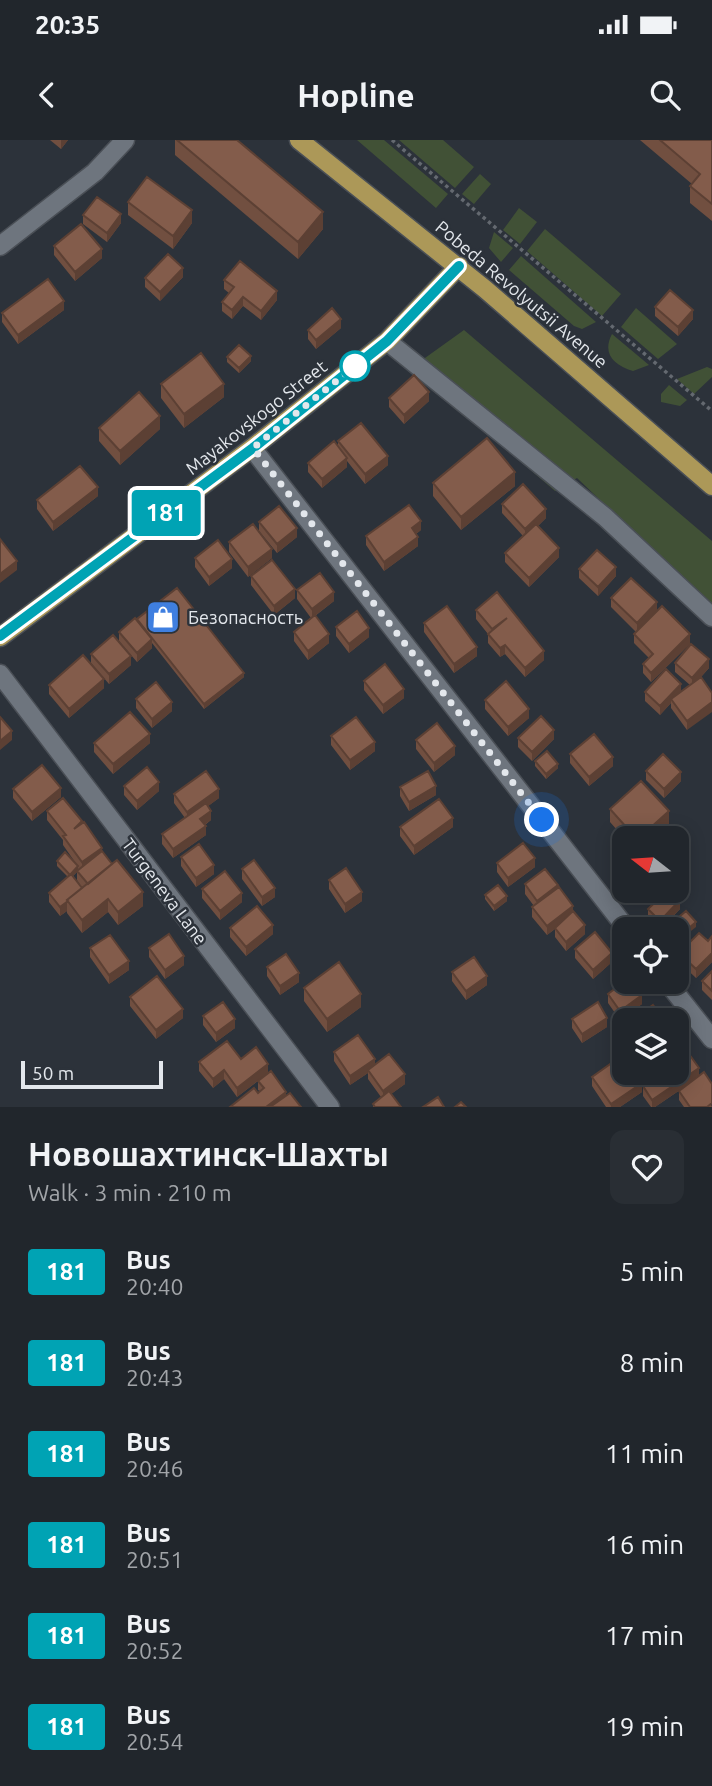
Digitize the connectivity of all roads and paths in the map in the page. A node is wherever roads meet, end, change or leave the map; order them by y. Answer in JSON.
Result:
{"nodes":[{"id":1,"x":125,"y":140,"type":"edge"},
{"id":2,"x":299,"y":140,"type":"edge"},
{"id":3,"x":392,"y":140,"type":"edge"},
{"id":4,"x":0,"y":246,"type":"edge"},
{"id":5,"x":459,"y":266,"type":"junction"},
{"id":6,"x":387,"y":341,"type":"junction"},
{"id":7,"x":712,"y":411,"type":"edge"},
{"id":8,"x":253,"y":448,"type":"junction"},
{"id":9,"x":712,"y":486,"type":"edge"},
{"id":10,"x":712,"y":617,"type":"edge"},
{"id":11,"x":0,"y":636,"type":"edge"},
{"id":12,"x":0,"y":674,"type":"edge"},
{"id":13,"x":617,"y":917,"type":"edge"},
{"id":14,"x":676,"y":994,"type":"edge"},
{"id":15,"x":712,"y":1039,"type":"edge"},
{"id":16,"x":330,"y":1107,"type":"edge"}],
"edges":[{"from":1,"to":4,"type":"street"},
{"from":2,"to":5,"type":"main road","name":"Pobeda Revolyutsii Avenue"},
{"from":3,"to":7,"type":"path"},
{"from":5,"to":6,"type":"main road","name":"Mayakovskogo Street"},
{"from":5,"to":9,"type":"main road","name":"Pobeda Revolyutsii Avenue"},
{"from":6,"to":8,"type":"main road","name":"Mayakovskogo Street"},
{"from":6,"to":10,"type":"street"},
{"from":8,"to":11,"type":"main road","name":"Mayakovskogo Street"},
{"from":8,"to":13,"type":"street"},
{"from":12,"to":16,"type":"street","name":"Turgeneva Lane"},
{"from":14,"to":15,"type":"street"}]}
